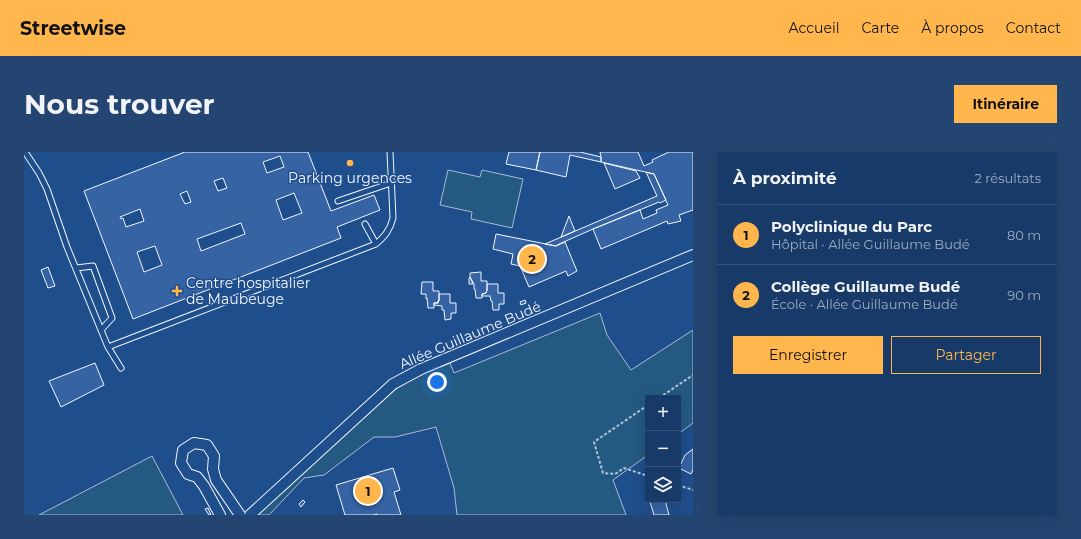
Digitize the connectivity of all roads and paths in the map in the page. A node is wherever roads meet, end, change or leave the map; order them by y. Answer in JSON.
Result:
{"nodes":[{"id":1,"x":25,"y":152,"type":"edge"},
{"id":2,"x":390,"y":152,"type":"edge"},
{"id":3,"x":391,"y":183,"type":"junction"},
{"id":4,"x":338,"y":201,"type":"dead end"},
{"id":5,"x":365,"y":224,"type":"dead end"},
{"id":6,"x":376,"y":244,"type":"junction"},
{"id":7,"x":693,"y":255,"type":"edge"},
{"id":8,"x":76,"y":268,"type":"junction"},
{"id":9,"x":101,"y":330,"type":"junction"},
{"id":10,"x":108,"y":347,"type":"junction"},
{"id":11,"x":121,"y":368,"type":"dead end"},
{"id":12,"x":693,"y":375,"type":"edge"},
{"id":13,"x":663,"y":395,"type":"edge"},
{"id":14,"x":645,"y":407,"type":"edge"},
{"id":15,"x":645,"y":475,"type":"edge"},
{"id":16,"x":681,"y":486,"type":"edge"},
{"id":17,"x":693,"y":490,"type":"edge"},
{"id":18,"x":220,"y":515,"type":"edge"},
{"id":19,"x":240,"y":515,"type":"edge"},
{"id":20,"x":250,"y":515,"type":"edge"}],
"edges":[{"from":1,"to":8,"type":"lane"},
{"from":2,"to":3,"type":"lane"},
{"from":3,"to":4,"type":"lane"},
{"from":3,"to":6,"type":"lane"},
{"from":5,"to":6,"type":"lane"},
{"from":6,"to":10,"type":"lane"},
{"from":7,"to":20,"type":"street","name":"Allée Guillaume Budé"},
{"from":8,"to":9,"type":"lane"},
{"from":8,"to":9,"type":"lane"},
{"from":9,"to":10,"type":"lane"},
{"from":10,"to":11,"type":"lane"},
{"from":12,"to":13,"type":"path"},
{"from":14,"to":15,"type":"path"},
{"from":16,"to":17,"type":"path"},
{"from":18,"to":19,"type":"street"}]}
